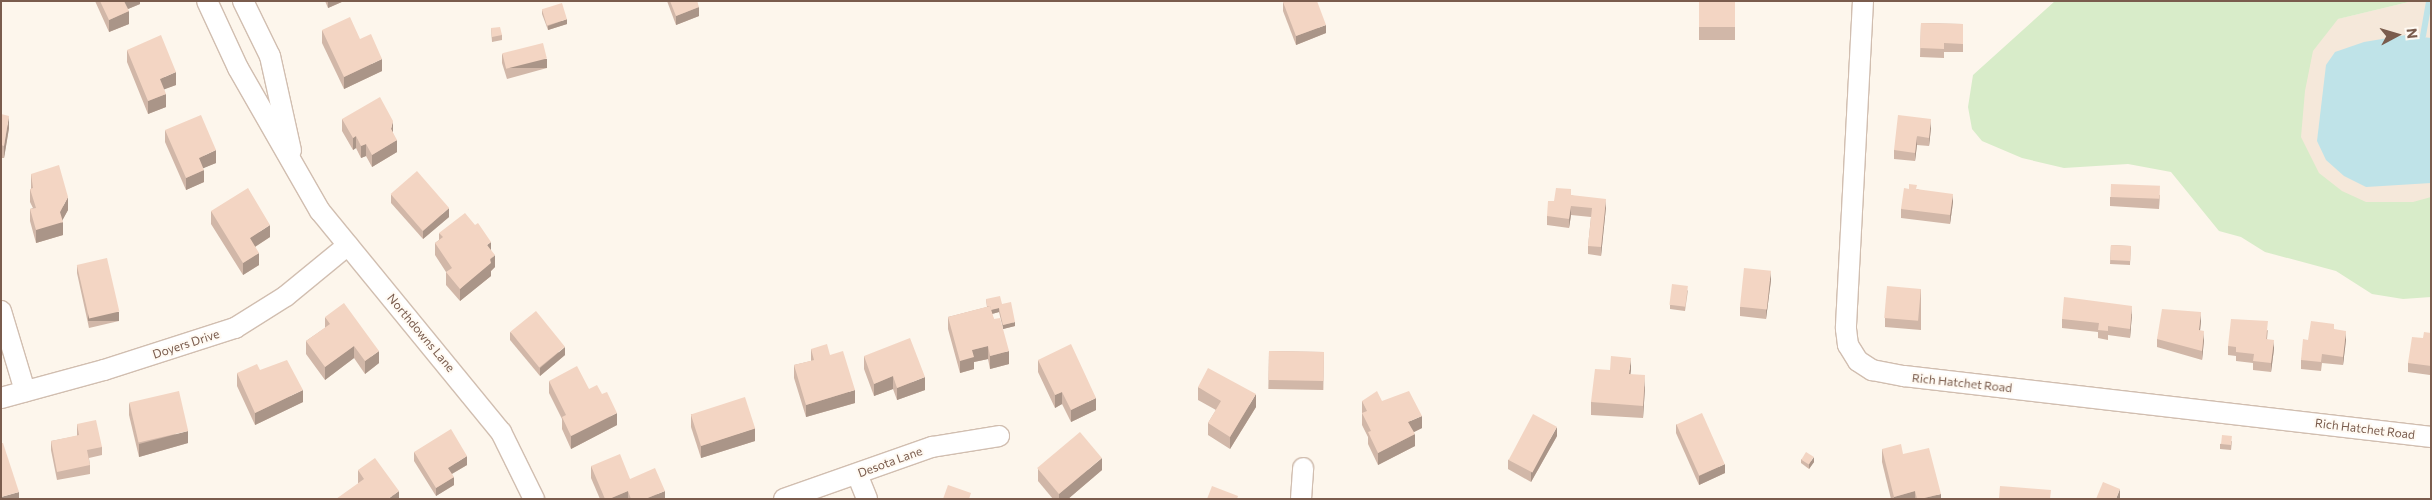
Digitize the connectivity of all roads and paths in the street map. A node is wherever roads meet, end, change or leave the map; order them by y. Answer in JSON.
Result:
{"nodes":[{"id":1,"x":206,"y":1,"type":"edge"},
{"id":2,"x":243,"y":1,"type":"edge"},
{"id":3,"x":1864,"y":1,"type":"edge"},
{"id":4,"x":296,"y":175,"type":"junction"},
{"id":5,"x":348,"y":245,"type":"junction"},
{"id":6,"x":1,"y":311,"type":"edge"},
{"id":7,"x":25,"y":391,"type":"junction"},
{"id":8,"x":1,"y":398,"type":"edge"},
{"id":9,"x":1000,"y":436,"type":"dead end"},
{"id":10,"x":2431,"y":437,"type":"edge"},
{"id":11,"x":1303,"y":468,"type":"dead end"},
{"id":12,"x":857,"y":474,"type":"junction"},
{"id":13,"x":534,"y":499,"type":"edge"},
{"id":14,"x":784,"y":499,"type":"edge"},
{"id":15,"x":868,"y":499,"type":"edge"},
{"id":16,"x":1301,"y":499,"type":"edge"}],
"edges":[{"from":1,"to":4,"type":"street","name":"Northdowns Lane"},
{"from":2,"to":4,"type":"street","name":"Northdowns Lane"},
{"from":3,"to":10,"type":"street","name":"Rich Hatchet Road"},
{"from":4,"to":5,"type":"street","name":"Northdowns Lane"},
{"from":5,"to":7,"type":"street","name":"Doyers Drive"},
{"from":5,"to":13,"type":"street","name":"Northdowns Lane"},
{"from":6,"to":7,"type":"street"},
{"from":7,"to":8,"type":"street","name":"Doyers Drive"},
{"from":9,"to":12,"type":"street","name":"Desota Lane"},
{"from":11,"to":16,"type":"street"},
{"from":12,"to":14,"type":"street","name":"Desota Lane"},
{"from":12,"to":15,"type":"street"}]}
